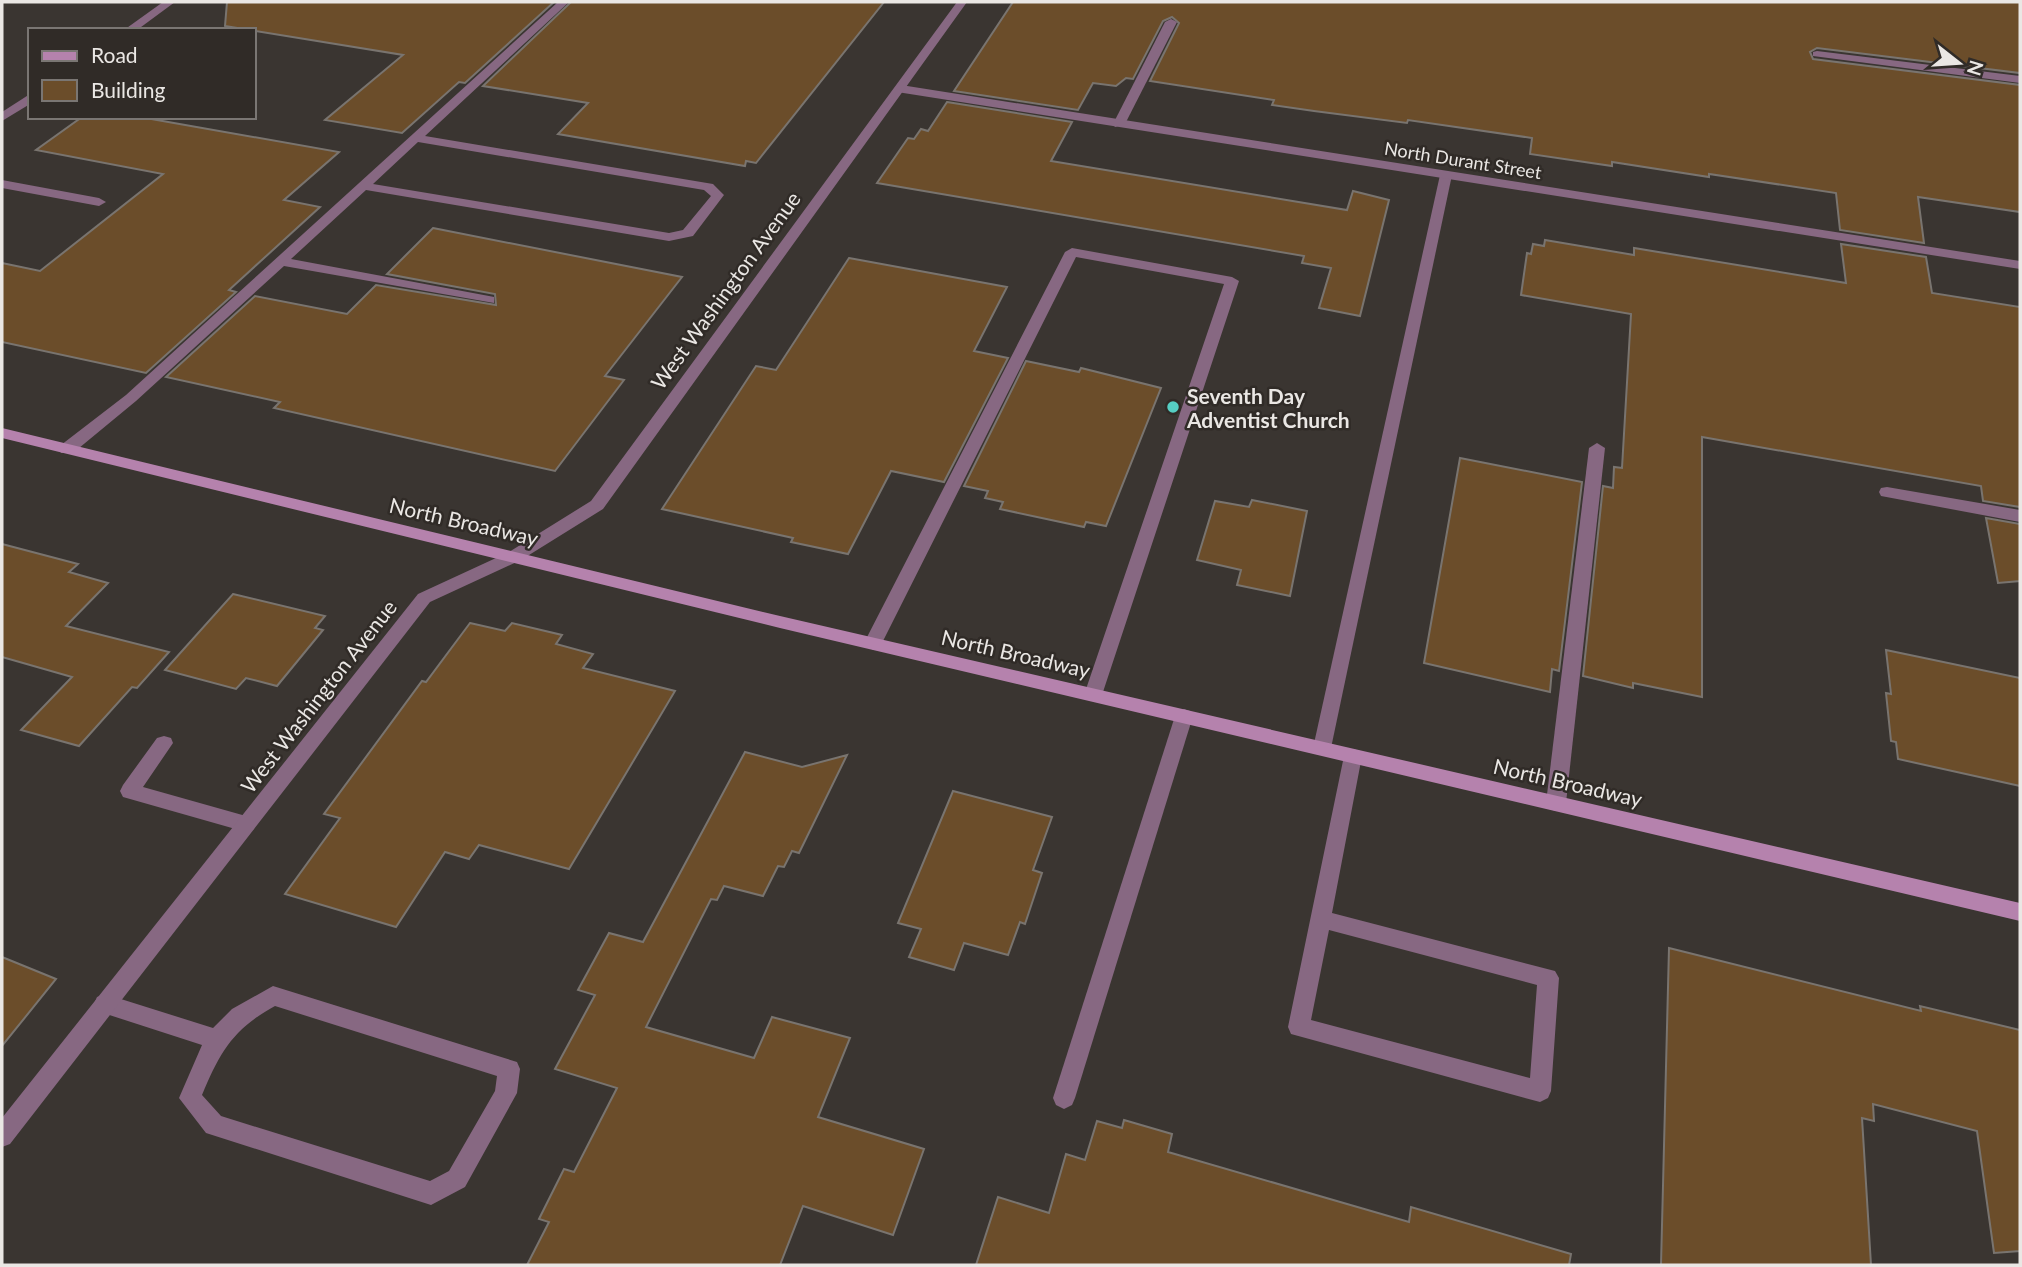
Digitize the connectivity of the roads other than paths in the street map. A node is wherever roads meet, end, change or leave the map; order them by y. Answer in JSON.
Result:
{"nodes":[{"id":1,"x":170,"y":2,"type":"edge"},
{"id":2,"x":564,"y":2,"type":"edge"},
{"id":3,"x":962,"y":2,"type":"edge"},
{"id":4,"x":1171,"y":22,"type":"dead end"},
{"id":5,"x":132,"y":28,"type":"edge"},
{"id":6,"x":1817,"y":54,"type":"dead end"},
{"id":7,"x":2020,"y":80,"type":"edge"},
{"id":8,"x":901,"y":89,"type":"junction"},
{"id":9,"x":28,"y":99,"type":"edge"},
{"id":10,"x":2,"y":117,"type":"edge"},
{"id":11,"x":1119,"y":124,"type":"junction"},
{"id":12,"x":416,"y":138,"type":"junction"},
{"id":13,"x":1446,"y":175,"type":"junction"},
{"id":14,"x":2,"y":184,"type":"edge"},
{"id":15,"x":364,"y":186,"type":"junction"},
{"id":16,"x":99,"y":202,"type":"dead end"},
{"id":17,"x":281,"y":261,"type":"junction"},
{"id":18,"x":2020,"y":265,"type":"edge"},
{"id":19,"x":489,"y":300,"type":"dead end"},
{"id":20,"x":2,"y":433,"type":"edge"},
{"id":21,"x":1597,"y":448,"type":"dead end"},
{"id":22,"x":67,"y":449,"type":"junction"},
{"id":23,"x":1887,"y":492,"type":"dead end"},
{"id":24,"x":2020,"y":516,"type":"edge"},
{"id":25,"x":515,"y":556,"type":"junction"},
{"id":26,"x":873,"y":643,"type":"junction"},
{"id":27,"x":1093,"y":695,"type":"junction"},
{"id":28,"x":1184,"y":716,"type":"junction"},
{"id":29,"x":164,"y":743,"type":"dead end"},
{"id":30,"x":1322,"y":748,"type":"junction"},
{"id":31,"x":1353,"y":756,"type":"junction"},
{"id":32,"x":1556,"y":803,"type":"junction"},
{"id":33,"x":246,"y":824,"type":"junction"},
{"id":34,"x":2020,"y":912,"type":"edge"},
{"id":35,"x":1321,"y":919,"type":"junction"},
{"id":36,"x":105,"y":1004,"type":"junction"},
{"id":37,"x":215,"y":1039,"type":"junction"},
{"id":38,"x":1064,"y":1098,"type":"dead end"},
{"id":39,"x":2,"y":1136,"type":"edge"}],
"edges":[{"from":1,"to":5,"type":"street"},
{"from":2,"to":12,"type":"street"},
{"from":3,"to":8,"type":"street","name":"West Washington Avenue"},
{"from":4,"to":11,"type":"street"},
{"from":6,"to":7,"type":"street"},
{"from":8,"to":11,"type":"street","name":"North Durant Street"},
{"from":8,"to":25,"type":"street","name":"West Washington Avenue"},
{"from":9,"to":10,"type":"street"},
{"from":11,"to":13,"type":"street","name":"North Durant Street"},
{"from":12,"to":15,"type":"street"},
{"from":12,"to":15,"type":"street"},
{"from":13,"to":18,"type":"street","name":"North Durant Street"},
{"from":13,"to":30,"type":"street"},
{"from":14,"to":16,"type":"street"},
{"from":15,"to":17,"type":"street"},
{"from":17,"to":19,"type":"street"},
{"from":17,"to":22,"type":"street"},
{"from":20,"to":22,"type":"main road","name":"North Broadway"},
{"from":21,"to":32,"type":"street"},
{"from":22,"to":25,"type":"main road","name":"North Broadway"},
{"from":23,"to":24,"type":"street"},
{"from":25,"to":26,"type":"main road","name":"North Broadway"},
{"from":25,"to":33,"type":"street","name":"West Washington Avenue"},
{"from":26,"to":27,"type":"main road","name":"North Broadway"},
{"from":26,"to":27,"type":"street"},
{"from":27,"to":28,"type":"main road","name":"North Broadway"},
{"from":28,"to":30,"type":"main road","name":"North Broadway"},
{"from":28,"to":38,"type":"street"},
{"from":29,"to":33,"type":"street"},
{"from":30,"to":31,"type":"main road","name":"North Broadway"},
{"from":31,"to":32,"type":"main road","name":"North Broadway"},
{"from":31,"to":35,"type":"street"},
{"from":32,"to":34,"type":"main road","name":"North Broadway"},
{"from":33,"to":36,"type":"street","name":"West Washington Avenue"},
{"from":35,"to":35,"type":"street"},
{"from":36,"to":37,"type":"street"},
{"from":36,"to":39,"type":"street","name":"West Washington Avenue"},
{"from":37,"to":37,"type":"street"}]}
